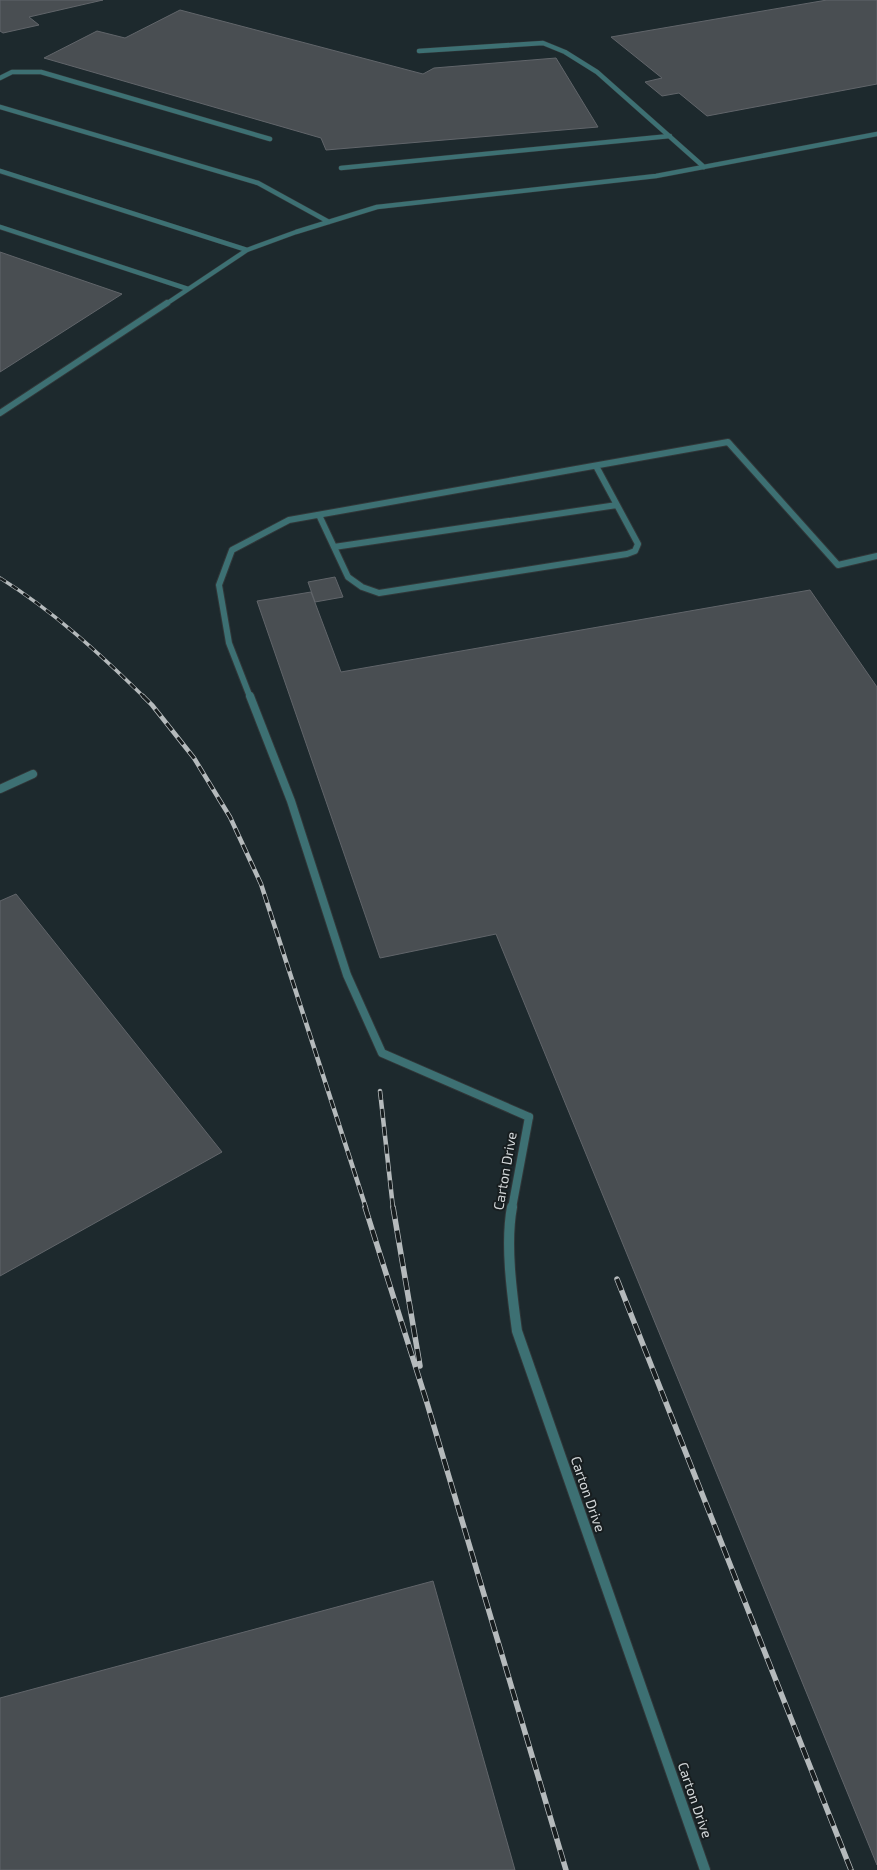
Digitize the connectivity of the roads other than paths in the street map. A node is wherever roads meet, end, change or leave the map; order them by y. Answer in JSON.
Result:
{"nodes":[{"id":1,"x":419,"y":51,"type":"dead end"},
{"id":2,"x":0,"y":78,"type":"edge"},
{"id":3,"x":0,"y":107,"type":"edge"},
{"id":4,"x":877,"y":134,"type":"edge"},
{"id":5,"x":670,"y":136,"type":"junction"},
{"id":6,"x":270,"y":140,"type":"dead end"},
{"id":7,"x":704,"y":167,"type":"junction"},
{"id":8,"x":342,"y":168,"type":"dead end"},
{"id":9,"x":0,"y":172,"type":"edge"},
{"id":10,"x":329,"y":222,"type":"junction"},
{"id":11,"x":0,"y":227,"type":"edge"},
{"id":12,"x":247,"y":250,"type":"junction"},
{"id":13,"x":188,"y":289,"type":"junction"},
{"id":14,"x":0,"y":413,"type":"edge"},
{"id":15,"x":596,"y":466,"type":"junction"},
{"id":16,"x":618,"y":505,"type":"junction"},
{"id":17,"x":319,"y":515,"type":"junction"},
{"id":18,"x":334,"y":547,"type":"junction"},
{"id":19,"x":877,"y":556,"type":"edge"},
{"id":20,"x":33,"y":774,"type":"dead end"},
{"id":21,"x":0,"y":789,"type":"edge"},
{"id":22,"x":705,"y":1870,"type":"edge"}],
"edges":[{"from":1,"to":5,"type":"street"},
{"from":2,"to":6,"type":"street"},
{"from":3,"to":10,"type":"street"},
{"from":4,"to":7,"type":"street"},
{"from":5,"to":7,"type":"street"},
{"from":5,"to":8,"type":"street"},
{"from":7,"to":10,"type":"street"},
{"from":9,"to":12,"type":"street"},
{"from":10,"to":12,"type":"street"},
{"from":11,"to":13,"type":"street"},
{"from":12,"to":13,"type":"street"},
{"from":13,"to":14,"type":"street"},
{"from":15,"to":16,"type":"street"},
{"from":15,"to":17,"type":"street"},
{"from":15,"to":19,"type":"street"},
{"from":16,"to":18,"type":"street"},
{"from":16,"to":18,"type":"street"},
{"from":17,"to":18,"type":"street"},
{"from":17,"to":22,"type":"street","name":"Carton Drive"},
{"from":20,"to":21,"type":"street"}]}
